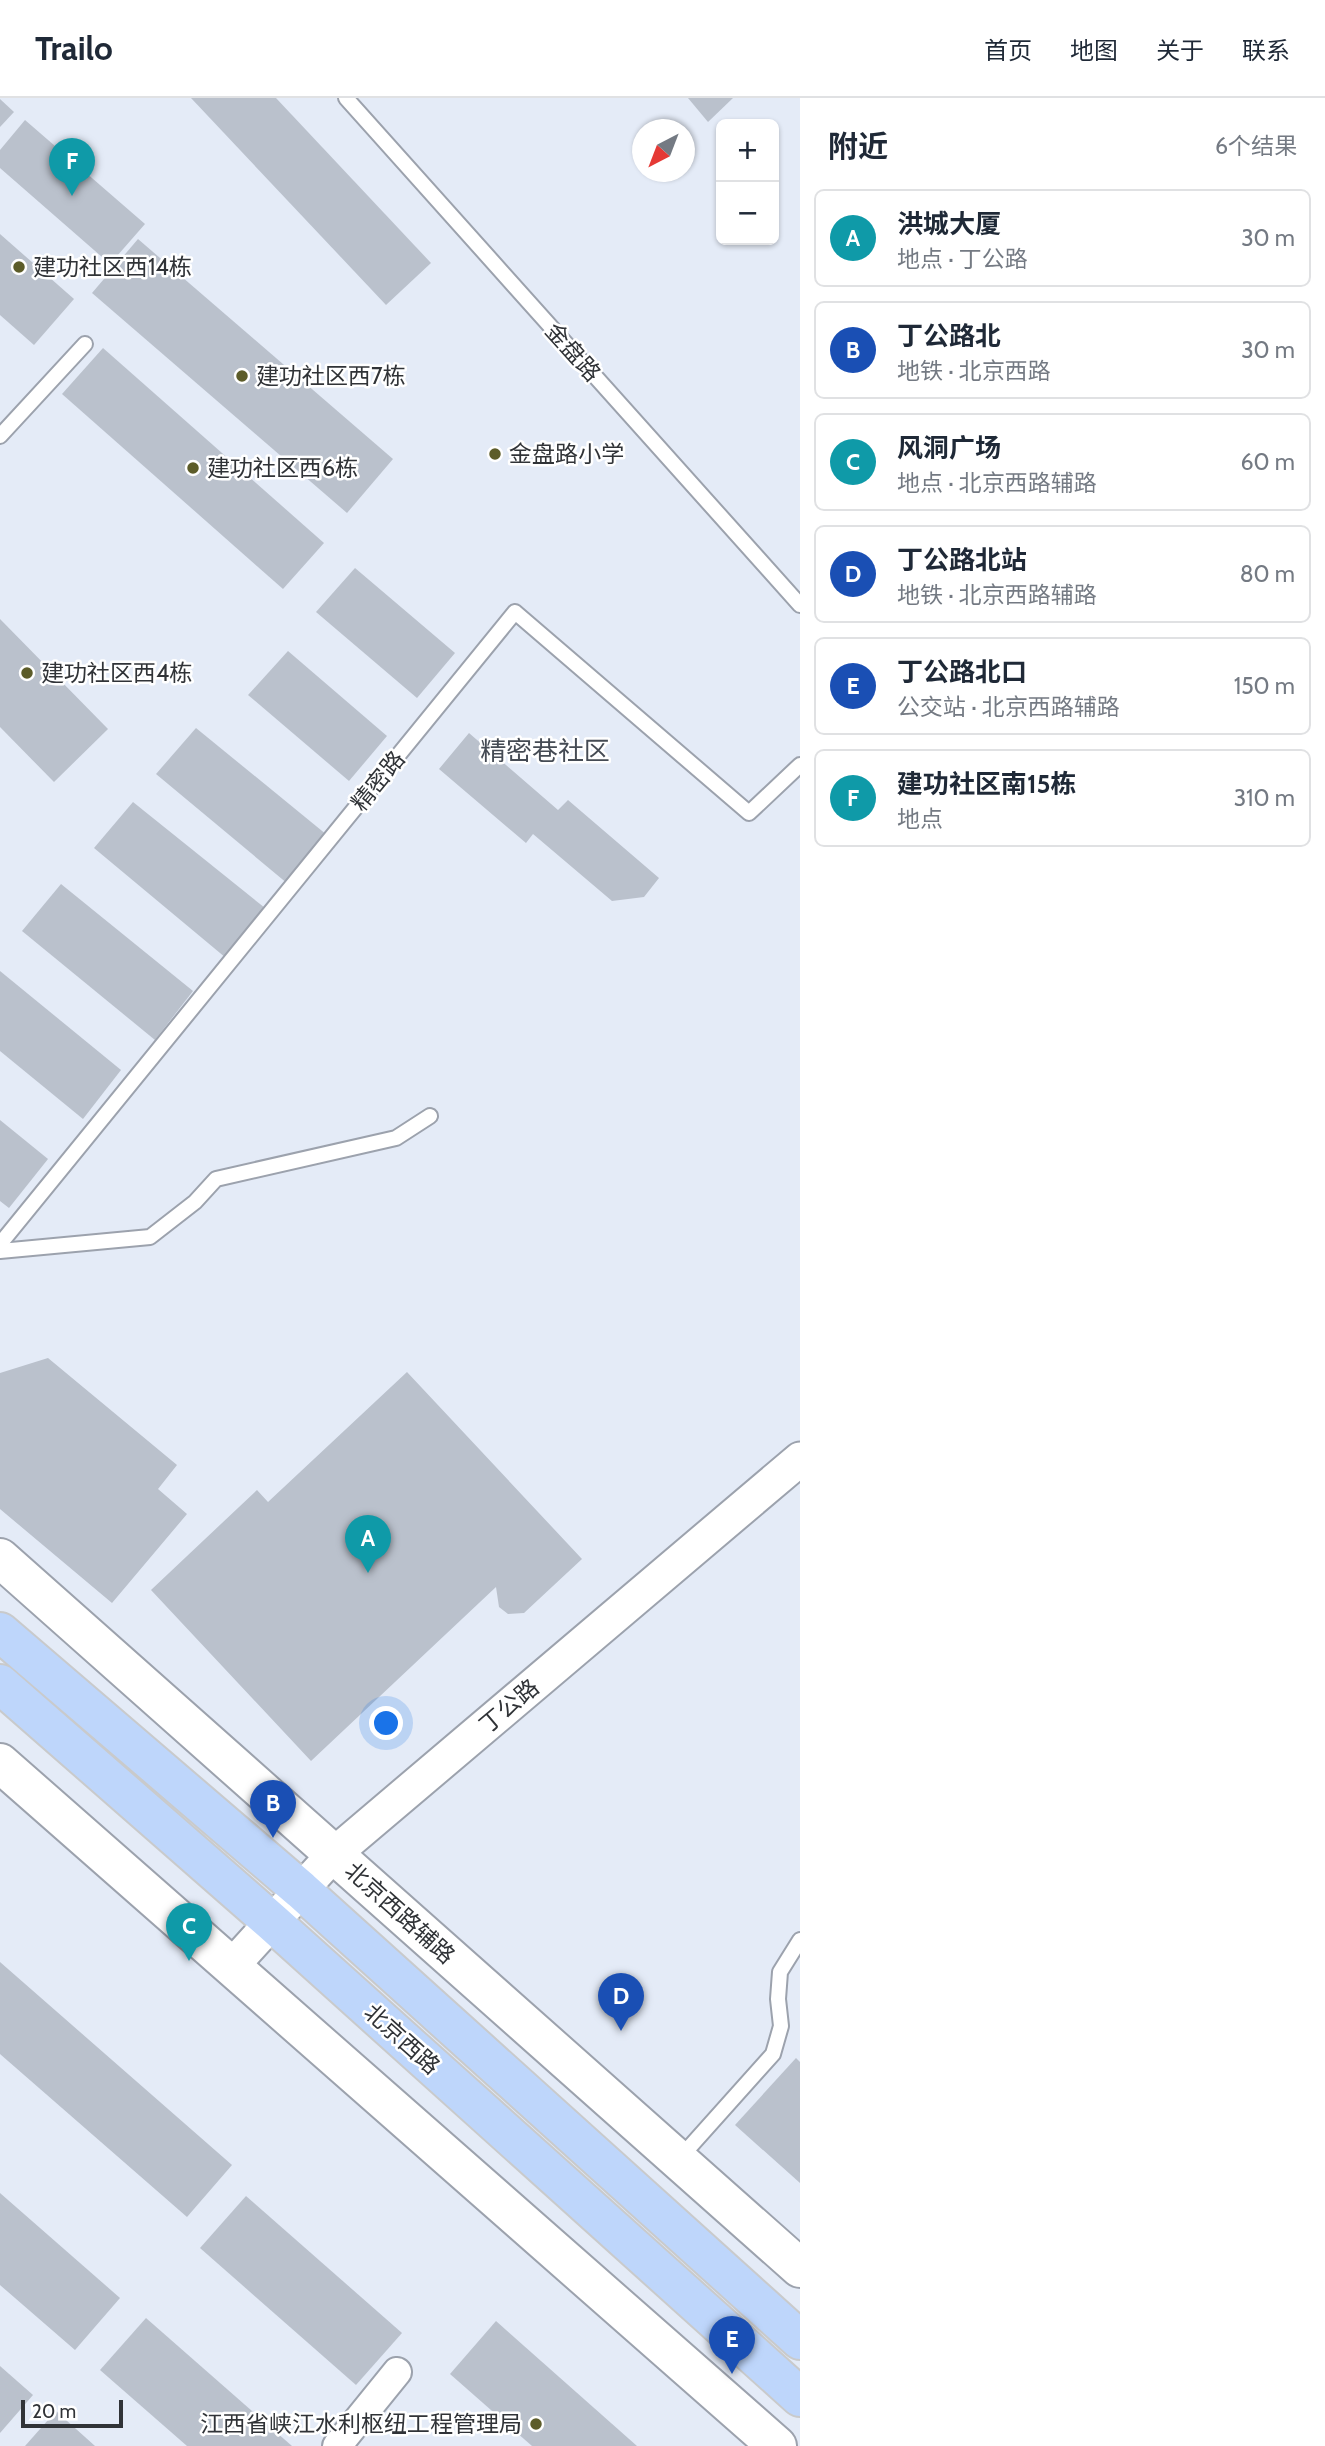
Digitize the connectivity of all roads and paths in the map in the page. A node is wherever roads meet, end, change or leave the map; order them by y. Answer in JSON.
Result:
{"nodes":[{"id":1,"x":345,"y":98,"type":"edge"},
{"id":2,"x":85,"y":344,"type":"dead end"},
{"id":3,"x":0,"y":436,"type":"edge"},
{"id":4,"x":800,"y":605,"type":"edge"},
{"id":5,"x":800,"y":765,"type":"edge"},
{"id":6,"x":430,"y":1116,"type":"dead end"},
{"id":7,"x":0,"y":1244,"type":"edge"},
{"id":8,"x":0,"y":1251,"type":"edge"},
{"id":9,"x":800,"y":1460,"type":"edge"},
{"id":10,"x":0,"y":1558,"type":"edge"},
{"id":11,"x":0,"y":1632,"type":"edge"},
{"id":12,"x":0,"y":1684,"type":"edge"},
{"id":13,"x":1,"y":1766,"type":"edge"},
{"id":14,"x":334,"y":1854,"type":"junction"},
{"id":15,"x":301,"y":1890,"type":"junction"},
{"id":16,"x":272,"y":1922,"type":"junction"},
{"id":17,"x":800,"y":1940,"type":"edge"},
{"id":18,"x":231,"y":1967,"type":"junction"},
{"id":19,"x":678,"y":2160,"type":"junction"},
{"id":20,"x":800,"y":2268,"type":"edge"},
{"id":21,"x":800,"y":2340,"type":"edge"},
{"id":22,"x":397,"y":2372,"type":"dead end"},
{"id":23,"x":800,"y":2397,"type":"edge"},
{"id":24,"x":337,"y":2446,"type":"edge"},
{"id":25,"x":776,"y":2446,"type":"edge"}],
"edges":[{"from":1,"to":4,"type":"lane","name":"金盘路"},
{"from":2,"to":3,"type":"lane"},
{"from":5,"to":7,"type":"lane","name":"精密路"},
{"from":6,"to":8,"type":"lane"},
{"from":9,"to":14,"type":"street","name":"丁公路"},
{"from":10,"to":14,"type":"main road","name":"北京西路辅路"},
{"from":11,"to":15,"type":"main road","name":"北京西路"},
{"from":12,"to":16,"type":"main road","name":"北京西路"},
{"from":13,"to":18,"type":"main road"},
{"from":14,"to":15,"type":"street","name":"丁公路"},
{"from":14,"to":19,"type":"main road","name":"北京西路辅路"},
{"from":15,"to":16,"type":"street","name":"丁公路"},
{"from":15,"to":21,"type":"main road","name":"北京西路"},
{"from":16,"to":18,"type":"street","name":"丁公路"},
{"from":16,"to":23,"type":"main road","name":"北京西路"},
{"from":17,"to":19,"type":"lane"},
{"from":18,"to":25,"type":"main road"},
{"from":19,"to":20,"type":"main road","name":"北京西路辅路"},
{"from":22,"to":24,"type":"street"}]}
